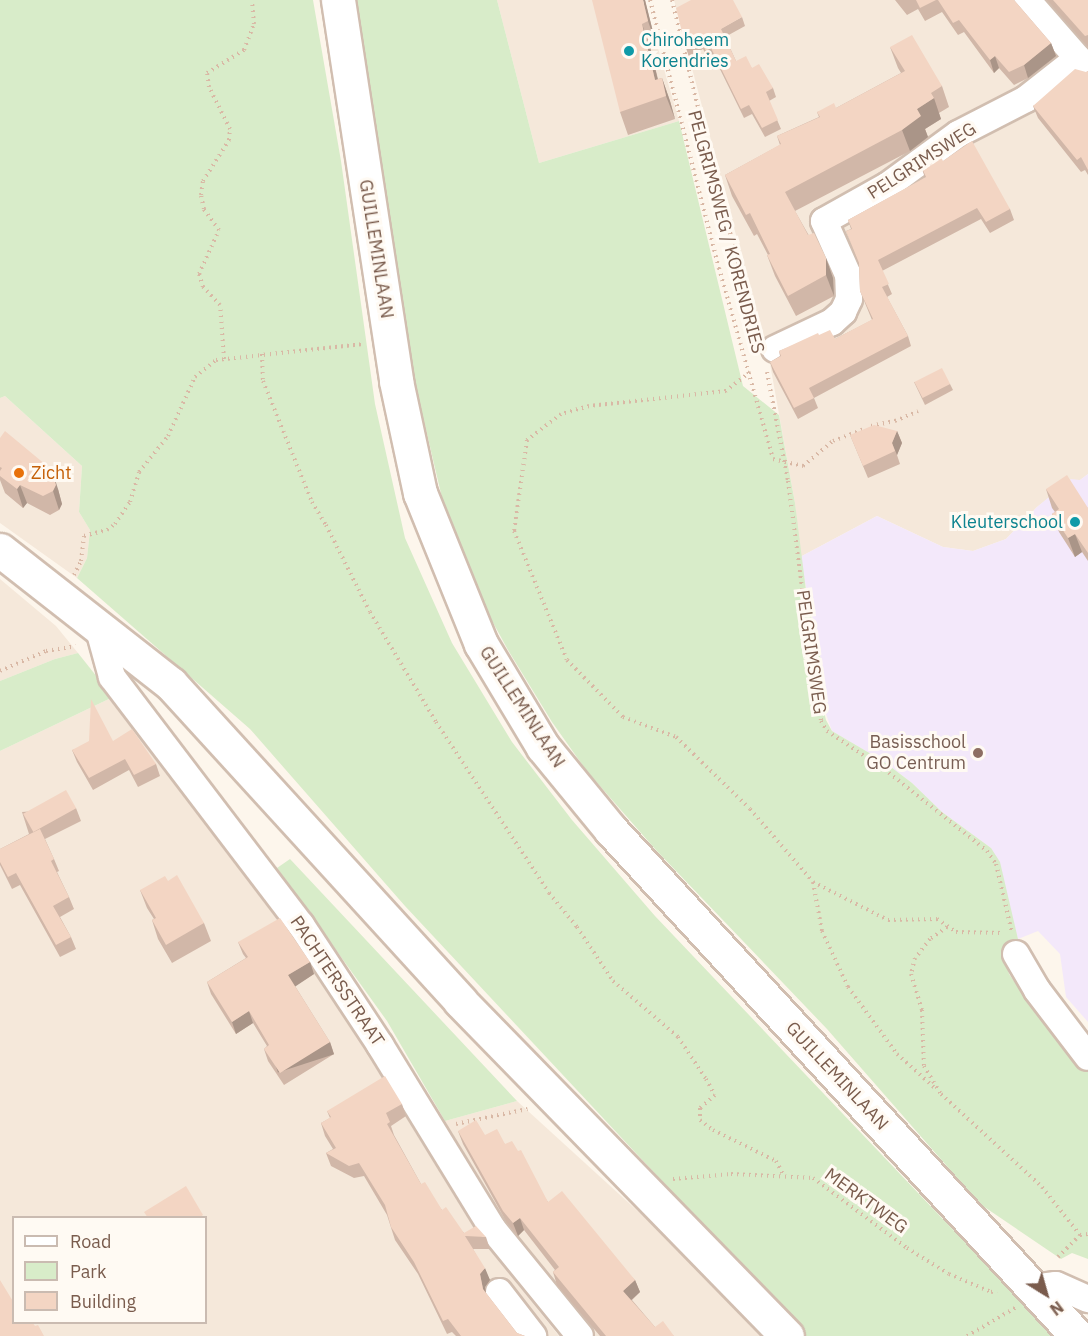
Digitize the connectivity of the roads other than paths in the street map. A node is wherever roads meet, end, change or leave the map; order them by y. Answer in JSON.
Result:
{"nodes":[{"id":1,"x":338,"y":0,"type":"edge"},
{"id":2,"x":1027,"y":0,"type":"edge"},
{"id":3,"x":1083,"y":64,"type":"edge"},
{"id":4,"x":767,"y":353,"type":"road end"},
{"id":5,"x":0,"y":550,"type":"edge"},
{"id":6,"x":98,"y":626,"type":"junction"},
{"id":7,"x":1014,"y":944,"type":"road end"},
{"id":8,"x":1088,"y":1057,"type":"edge"},
{"id":9,"x":1032,"y":1288,"type":"junction"},
{"id":10,"x":499,"y":1292,"type":"dead end"},
{"id":11,"x":1088,"y":1299,"type":"edge"},
{"id":12,"x":533,"y":1336,"type":"edge"},
{"id":13,"x":580,"y":1336,"type":"edge"},
{"id":14,"x":787,"y":1336,"type":"edge"},
{"id":15,"x":1077,"y":1336,"type":"edge"}],
"edges":[{"from":1,"to":9,"type":"main road","name":"GUILLEMINLAAN"},
{"from":2,"to":3,"type":"street"},
{"from":3,"to":4,"type":"street","name":"PELGRIMSWEG"},
{"from":5,"to":6,"type":"main road"},
{"from":6,"to":13,"type":"street","name":"PACHTERSSTRAAT"},
{"from":6,"to":14,"type":"main road"},
{"from":7,"to":8,"type":"street"},
{"from":9,"to":11,"type":"street"},
{"from":9,"to":15,"type":"main road","name":"GUILLEMINLAAN"},
{"from":10,"to":12,"type":"street"}]}
